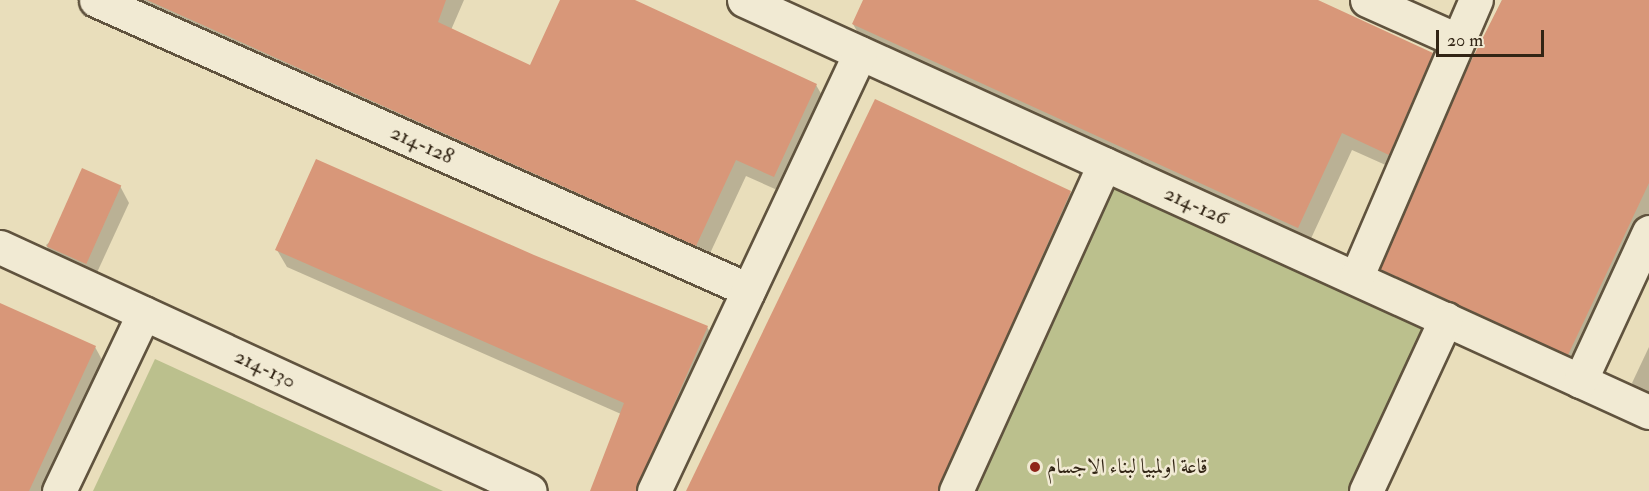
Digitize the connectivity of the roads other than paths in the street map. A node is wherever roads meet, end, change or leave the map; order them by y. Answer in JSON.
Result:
{"nodes":[{"id":1,"x":96,"y":0,"type":"edge"},
{"id":2,"x":744,"y":0,"type":"edge"},
{"id":3,"x":1367,"y":0,"type":"edge"},
{"id":4,"x":1476,"y":0,"type":"edge"},
{"id":5,"x":1457,"y":40,"type":"junction"},
{"id":6,"x":860,"y":53,"type":"junction"},
{"id":7,"x":1104,"y":164,"type":"junction"},
{"id":8,"x":1649,"y":232,"type":"edge"},
{"id":9,"x":0,"y":247,"type":"edge"},
{"id":10,"x":1356,"y":278,"type":"junction"},
{"id":11,"x":749,"y":290,"type":"junction"},
{"id":12,"x":144,"y":313,"type":"junction"},
{"id":13,"x":1446,"y":319,"type":"junction"},
{"id":14,"x":1580,"y":381,"type":"junction"},
{"id":15,"x":1649,"y":412,"type":"edge"},
{"id":16,"x":59,"y":491,"type":"edge"},
{"id":17,"x":530,"y":491,"type":"edge"},
{"id":18,"x":654,"y":491,"type":"edge"},
{"id":19,"x":956,"y":491,"type":"edge"},
{"id":20,"x":1366,"y":491,"type":"edge"}],
"edges":[{"from":1,"to":11,"type":"street","name":"214-128"},
{"from":2,"to":6,"type":"street","name":"214-126"},
{"from":3,"to":5,"type":"street"},
{"from":4,"to":5,"type":"street"},
{"from":5,"to":10,"type":"street"},
{"from":6,"to":7,"type":"street","name":"214-126"},
{"from":6,"to":11,"type":"street"},
{"from":7,"to":10,"type":"street","name":"214-126"},
{"from":7,"to":19,"type":"street"},
{"from":8,"to":14,"type":"street"},
{"from":9,"to":12,"type":"street","name":"214-130"},
{"from":10,"to":13,"type":"street","name":"214-126"},
{"from":11,"to":18,"type":"street"},
{"from":12,"to":16,"type":"street"},
{"from":12,"to":17,"type":"street","name":"214-130"},
{"from":13,"to":14,"type":"street","name":"214-126"},
{"from":13,"to":20,"type":"street"},
{"from":14,"to":15,"type":"street","name":"214-126"}]}
